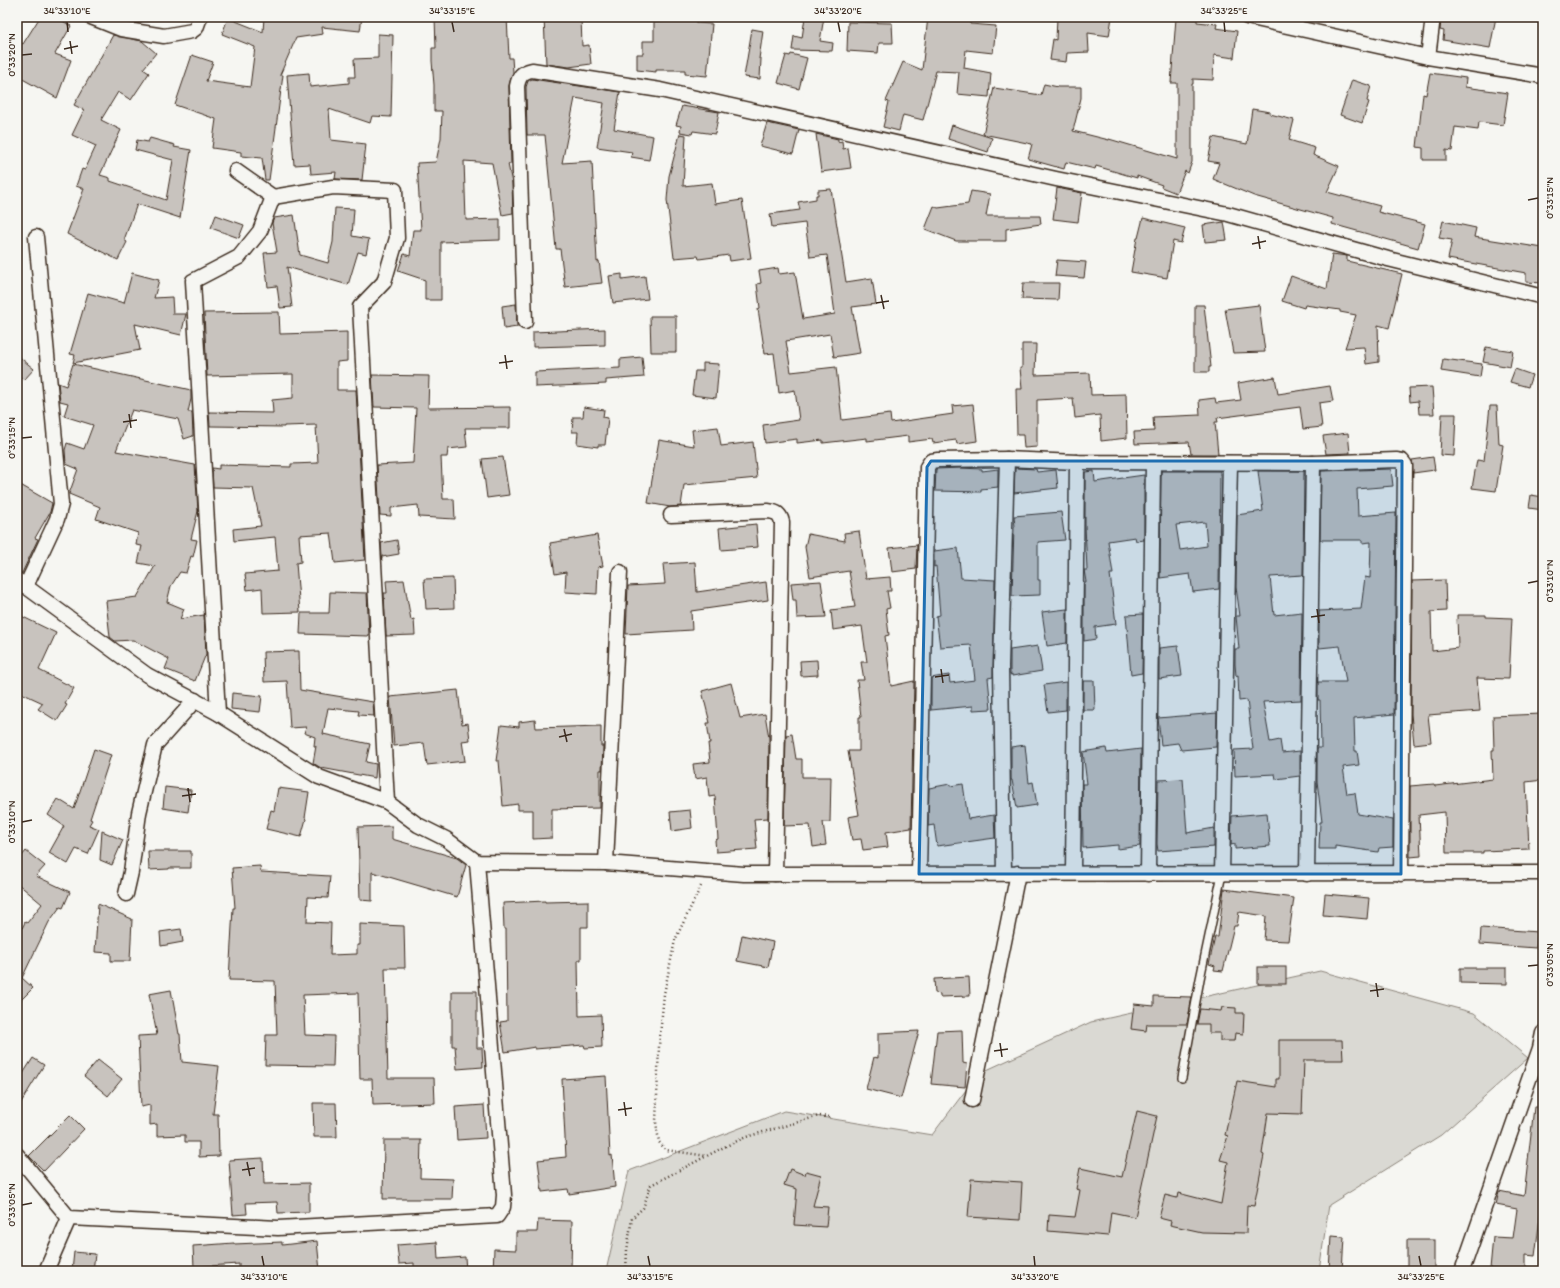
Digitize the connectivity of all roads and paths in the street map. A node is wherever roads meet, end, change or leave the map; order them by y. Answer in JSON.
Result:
{"nodes":[{"id":1,"x":91,"y":17,"type":"edge"},
{"id":2,"x":200,"y":17,"type":"edge"},
{"id":3,"x":1246,"y":17,"type":"edge"},
{"id":4,"x":1433,"y":17,"type":"edge"},
{"id":5,"x":1428,"y":57,"type":"junction"},
{"id":6,"x":1543,"y":76,"type":"edge"},
{"id":7,"x":236,"y":171,"type":"dead end"},
{"id":8,"x":273,"y":197,"type":"junction"},
{"id":9,"x":36,"y":237,"type":"dead end"},
{"id":10,"x":1543,"y":296,"type":"edge"},
{"id":11,"x":525,"y":322,"type":"dead end"},
{"id":12,"x":1007,"y":459,"type":"junction"},
{"id":13,"x":1077,"y":462,"type":"junction"},
{"id":14,"x":1152,"y":463,"type":"junction"},
{"id":15,"x":1230,"y":463,"type":"junction"},
{"id":16,"x":1312,"y":463,"type":"junction"},
{"id":17,"x":671,"y":515,"type":"dead end"},
{"id":18,"x":620,"y":572,"type":"dead end"},
{"id":19,"x":21,"y":583,"type":"edge"},
{"id":20,"x":195,"y":700,"type":"junction"},
{"id":21,"x":218,"y":713,"type":"junction"},
{"id":22,"x":387,"y":802,"type":"junction"},
{"id":23,"x":477,"y":862,"type":"junction"},
{"id":24,"x":606,"y":864,"type":"junction"},
{"id":25,"x":1004,"y":873,"type":"junction"},
{"id":26,"x":1018,"y":873,"type":"junction"},
{"id":27,"x":1073,"y":873,"type":"junction"},
{"id":28,"x":1543,"y":873,"type":"edge"},
{"id":29,"x":775,"y":874,"type":"junction"},
{"id":30,"x":919,"y":874,"type":"junction"},
{"id":31,"x":1148,"y":874,"type":"junction"},
{"id":32,"x":1222,"y":874,"type":"junction"},
{"id":33,"x":1307,"y":874,"type":"junction"},
{"id":34,"x":1401,"y":874,"type":"junction"},
{"id":35,"x":701,"y":886,"type":"dead end"},
{"id":36,"x":126,"y":894,"type":"dead end"},
{"id":37,"x":1543,"y":1033,"type":"edge"},
{"id":38,"x":1182,"y":1078,"type":"dead end"},
{"id":39,"x":972,"y":1100,"type":"dead end"},
{"id":40,"x":830,"y":1117,"type":"dead end"},
{"id":41,"x":17,"y":1155,"type":"edge"},
{"id":42,"x":707,"y":1156,"type":"junction"},
{"id":43,"x":69,"y":1218,"type":"junction"},
{"id":44,"x":46,"y":1271,"type":"edge"},
{"id":45,"x":626,"y":1271,"type":"edge"},
{"id":46,"x":1462,"y":1271,"type":"edge"}],
"edges":[{"from":1,"to":2,"type":"street"},
{"from":3,"to":5,"type":"street"},
{"from":4,"to":5,"type":"street"},
{"from":5,"to":6,"type":"street"},
{"from":7,"to":8,"type":"street"},
{"from":8,"to":21,"type":"street"},
{"from":8,"to":22,"type":"street"},
{"from":9,"to":19,"type":"street"},
{"from":10,"to":11,"type":"street"},
{"from":12,"to":13,"type":"street"},
{"from":12,"to":25,"type":"street"},
{"from":12,"to":30,"type":"street"},
{"from":13,"to":14,"type":"street"},
{"from":13,"to":27,"type":"street"},
{"from":14,"to":15,"type":"street"},
{"from":14,"to":31,"type":"street"},
{"from":15,"to":16,"type":"street"},
{"from":15,"to":32,"type":"street"},
{"from":16,"to":33,"type":"street"},
{"from":16,"to":34,"type":"street"},
{"from":17,"to":29,"type":"street"},
{"from":18,"to":24,"type":"street"},
{"from":19,"to":20,"type":"street"},
{"from":20,"to":21,"type":"street"},
{"from":20,"to":36,"type":"street"},
{"from":21,"to":22,"type":"street"},
{"from":22,"to":23,"type":"street"},
{"from":23,"to":24,"type":"street"},
{"from":23,"to":43,"type":"street"},
{"from":24,"to":29,"type":"street"},
{"from":25,"to":26,"type":"street"},
{"from":25,"to":30,"type":"street"},
{"from":26,"to":27,"type":"street"},
{"from":26,"to":39,"type":"street"},
{"from":27,"to":31,"type":"street"},
{"from":28,"to":34,"type":"street"},
{"from":29,"to":30,"type":"street"},
{"from":31,"to":32,"type":"street"},
{"from":32,"to":33,"type":"street"},
{"from":32,"to":38,"type":"lane"},
{"from":33,"to":34,"type":"street"},
{"from":35,"to":42,"type":"path"},
{"from":37,"to":46,"type":"street"},
{"from":40,"to":42,"type":"path"},
{"from":41,"to":43,"type":"street"},
{"from":42,"to":45,"type":"path"},
{"from":43,"to":44,"type":"street"}]}
